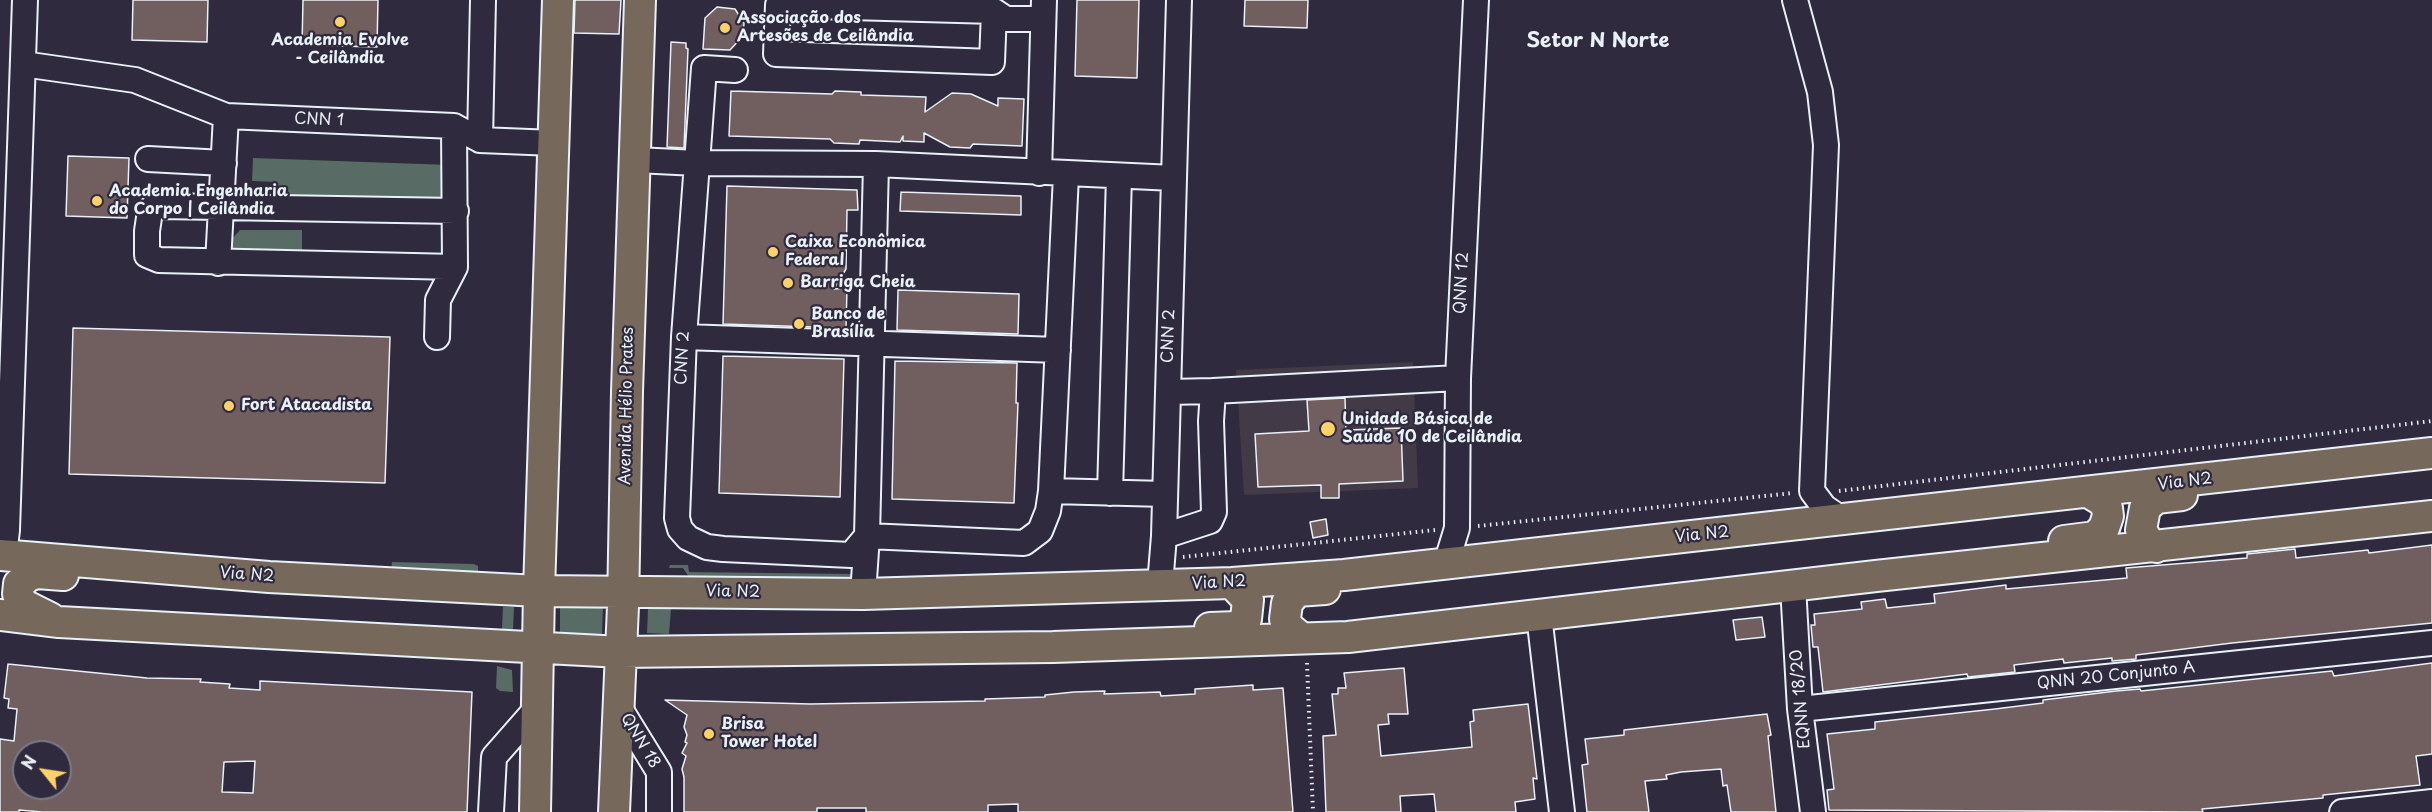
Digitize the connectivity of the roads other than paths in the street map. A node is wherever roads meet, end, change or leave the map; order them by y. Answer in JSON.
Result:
{"nodes":[{"id":1,"x":25,"y":0,"type":"edge"},
{"id":2,"x":483,"y":0,"type":"edge"},
{"id":3,"x":558,"y":0,"type":"edge"},
{"id":4,"x":640,"y":0,"type":"edge"},
{"id":5,"x":1179,"y":0,"type":"edge"},
{"id":6,"x":1476,"y":0,"type":"edge"},
{"id":7,"x":1796,"y":0,"type":"edge"},
{"id":8,"x":1044,"y":9,"type":"edge"},
{"id":9,"x":994,"y":11,"type":"junction"},
{"id":10,"x":23,"y":64,"type":"junction"},
{"id":11,"x":735,"y":70,"type":"dead end"},
{"id":12,"x":226,"y":116,"type":"junction"},
{"id":13,"x":454,"y":126,"type":"junction"},
{"id":14,"x":480,"y":140,"type":"junction"},
{"id":15,"x":554,"y":143,"type":"junction"},
{"id":16,"x":148,"y":159,"type":"dead end"},
{"id":17,"x":636,"y":160,"type":"junction"},
{"id":18,"x":224,"y":163,"type":"junction"},
{"id":19,"x":697,"y":163,"type":"junction"},
{"id":20,"x":876,"y":164,"type":"junction"},
{"id":21,"x":1039,"y":173,"type":"junction"},
{"id":22,"x":1066,"y":175,"type":"junction"},
{"id":23,"x":1119,"y":176,"type":"junction"},
{"id":24,"x":1174,"y":178,"type":"junction"},
{"id":25,"x":222,"y":207,"type":"junction"},
{"id":26,"x":456,"y":212,"type":"junction"},
{"id":27,"x":218,"y":263,"type":"junction"},
{"id":28,"x":455,"y":267,"type":"junction"},
{"id":29,"x":437,"y":337,"type":"dead end"},
{"id":30,"x":684,"y":337,"type":"junction"},
{"id":31,"x":871,"y":344,"type":"junction"},
{"id":32,"x":1058,"y":350,"type":"junction"},
{"id":33,"x":1458,"y":378,"type":"junction"},
{"id":34,"x":1213,"y":391,"type":"junction"},
{"id":35,"x":1168,"y":392,"type":"junction"},
{"id":36,"x":2432,"y":453,"type":"edge"},
{"id":37,"x":2385,"y":458,"type":"junction"},
{"id":38,"x":1051,"y":491,"type":"junction"},
{"id":39,"x":1110,"y":493,"type":"junction"},
{"id":40,"x":2090,"y":493,"type":"junction"},
{"id":41,"x":1165,"y":494,"type":"junction"},
{"id":42,"x":2432,"y":516,"type":"edge"},
{"id":43,"x":1840,"y":518,"type":"junction"},
{"id":44,"x":867,"y":536,"type":"junction"},
{"id":45,"x":2156,"y":547,"type":"junction"},
{"id":46,"x":2,"y":555,"type":"edge"},
{"id":47,"x":1162,"y":560,"type":"junction"},
{"id":48,"x":1441,"y":564,"type":"junction"},
{"id":49,"x":1876,"y":576,"type":"junction"},
{"id":50,"x":269,"y":577,"type":"junction"},
{"id":51,"x":1232,"y":583,"type":"junction"},
{"id":52,"x":1793,"y":586,"type":"junction"},
{"id":53,"x":624,"y":590,"type":"junction"},
{"id":54,"x":539,"y":591,"type":"junction"},
{"id":55,"x":863,"y":594,"type":"junction"},
{"id":56,"x":0,"y":615,"type":"edge"},
{"id":57,"x":1539,"y":615,"type":"junction"},
{"id":58,"x":59,"y":622,"type":"junction"},
{"id":59,"x":2432,"y":643,"type":"edge"},
{"id":60,"x":1053,"y":647,"type":"junction"},
{"id":61,"x":1304,"y":647,"type":"junction"},
{"id":62,"x":539,"y":649,"type":"junction"},
{"id":63,"x":621,"y":652,"type":"junction"},
{"id":64,"x":619,"y":698,"type":"junction"},
{"id":65,"x":537,"y":708,"type":"junction"},
{"id":66,"x":1800,"y":709,"type":"junction"},
{"id":67,"x":2432,"y":802,"type":"edge"},
{"id":68,"x":491,"y":812,"type":"edge"},
{"id":69,"x":535,"y":812,"type":"edge"},
{"id":70,"x":614,"y":812,"type":"edge"},
{"id":71,"x":659,"y":812,"type":"edge"},
{"id":72,"x":1562,"y":812,"type":"edge"},
{"id":73,"x":1813,"y":812,"type":"edge"},
{"id":74,"x":2342,"y":812,"type":"edge"}],
"edges":[{"from":1,"to":10,"type":"street"},
{"from":2,"to":14,"type":"street"},
{"from":3,"to":15,"type":"main road"},
{"from":4,"to":17,"type":"main road","name":"Avenida Hélio Prates"},
{"from":5,"to":24,"type":"street","name":"CNN 2"},
{"from":6,"to":33,"type":"street","name":"QNN 12"},
{"from":7,"to":43,"type":"street"},
{"from":8,"to":9,"type":"street"},
{"from":8,"to":21,"type":"street"},
{"from":9,"to":9,"type":"street"},
{"from":10,"to":12,"type":"street","name":"CNN 1"},
{"from":10,"to":46,"type":"street"},
{"from":11,"to":19,"type":"street","name":"CNN 2"},
{"from":12,"to":13,"type":"street","name":"CNN 1"},
{"from":12,"to":18,"type":"street"},
{"from":13,"to":14,"type":"street","name":"CNN 1"},
{"from":13,"to":26,"type":"street"},
{"from":14,"to":15,"type":"street"},
{"from":15,"to":54,"type":"main road"},
{"from":16,"to":18,"type":"street"},
{"from":17,"to":19,"type":"street"},
{"from":17,"to":53,"type":"main road","name":"Avenida Hélio Prates"},
{"from":18,"to":25,"type":"street"},
{"from":19,"to":20,"type":"street"},
{"from":19,"to":30,"type":"street","name":"CNN 2"},
{"from":20,"to":21,"type":"street"},
{"from":20,"to":31,"type":"street"},
{"from":21,"to":22,"type":"street"},
{"from":22,"to":23,"type":"street"},
{"from":22,"to":32,"type":"street"},
{"from":23,"to":24,"type":"street"},
{"from":23,"to":39,"type":"street"},
{"from":24,"to":35,"type":"street","name":"CNN 2"},
{"from":25,"to":26,"type":"street"},
{"from":25,"to":27,"type":"street"},
{"from":25,"to":27,"type":"street"},
{"from":26,"to":28,"type":"street"},
{"from":27,"to":28,"type":"street"},
{"from":28,"to":29,"type":"street"},
{"from":30,"to":31,"type":"street"},
{"from":30,"to":44,"type":"street","name":"CNN 2"},
{"from":31,"to":32,"type":"street"},
{"from":31,"to":44,"type":"street"},
{"from":32,"to":38,"type":"street"},
{"from":33,"to":34,"type":"street"},
{"from":33,"to":48,"type":"street","name":"QNN 12"},
{"from":34,"to":35,"type":"street"},
{"from":34,"to":47,"type":"street"},
{"from":35,"to":41,"type":"street","name":"CNN 2"},
{"from":36,"to":37,"type":"main road","name":"Via N2"},
{"from":37,"to":40,"type":"main road","name":"Via N2"},
{"from":37,"to":45,"type":"main road"},
{"from":38,"to":39,"type":"street"},
{"from":38,"to":44,"type":"street"},
{"from":39,"to":41,"type":"street"},
{"from":40,"to":43,"type":"main road","name":"Via N2"},
{"from":40,"to":49,"type":"main road"},
{"from":41,"to":47,"type":"street","name":"CNN 2"},
{"from":42,"to":45,"type":"main road"},
{"from":43,"to":48,"type":"main road","name":"Via N2"},
{"from":44,"to":55,"type":"street"},
{"from":45,"to":49,"type":"main road"},
{"from":46,"to":50,"type":"main road","name":"Via N2"},
{"from":47,"to":51,"type":"main road","name":"Via N2"},
{"from":47,"to":55,"type":"main road","name":"Via N2"},
{"from":48,"to":51,"type":"main road","name":"Via N2"},
{"from":48,"to":61,"type":"main road"},
{"from":49,"to":52,"type":"main road"},
{"from":50,"to":54,"type":"main road","name":"Via N2"},
{"from":50,"to":58,"type":"main road"},
{"from":51,"to":60,"type":"main road"},
{"from":52,"to":57,"type":"main road"},
{"from":52,"to":66,"type":"street","name":"EQNN 18/20"},
{"from":53,"to":54,"type":"main road","name":"Via N2"},
{"from":53,"to":55,"type":"main road","name":"Via N2"},
{"from":53,"to":63,"type":"main road","name":"Avenida Hélio Prates"},
{"from":54,"to":62,"type":"main road"},
{"from":56,"to":58,"type":"main road"},
{"from":57,"to":61,"type":"main road"},
{"from":57,"to":72,"type":"street"},
{"from":58,"to":62,"type":"main road"},
{"from":59,"to":66,"type":"street","name":"QNN 20 Conjunto A"},
{"from":60,"to":61,"type":"main road"},
{"from":60,"to":63,"type":"main road"},
{"from":62,"to":63,"type":"main road"},
{"from":62,"to":65,"type":"main road"},
{"from":63,"to":64,"type":"main road","name":"Avenida Hélio Prates"},
{"from":64,"to":70,"type":"main road","name":"Avenida Hélio Prates"},
{"from":64,"to":71,"type":"street","name":"QNN 18"},
{"from":65,"to":68,"type":"street"},
{"from":65,"to":69,"type":"main road"},
{"from":66,"to":73,"type":"street","name":"EQNN 18/20"},
{"from":67,"to":74,"type":"street"}]}
